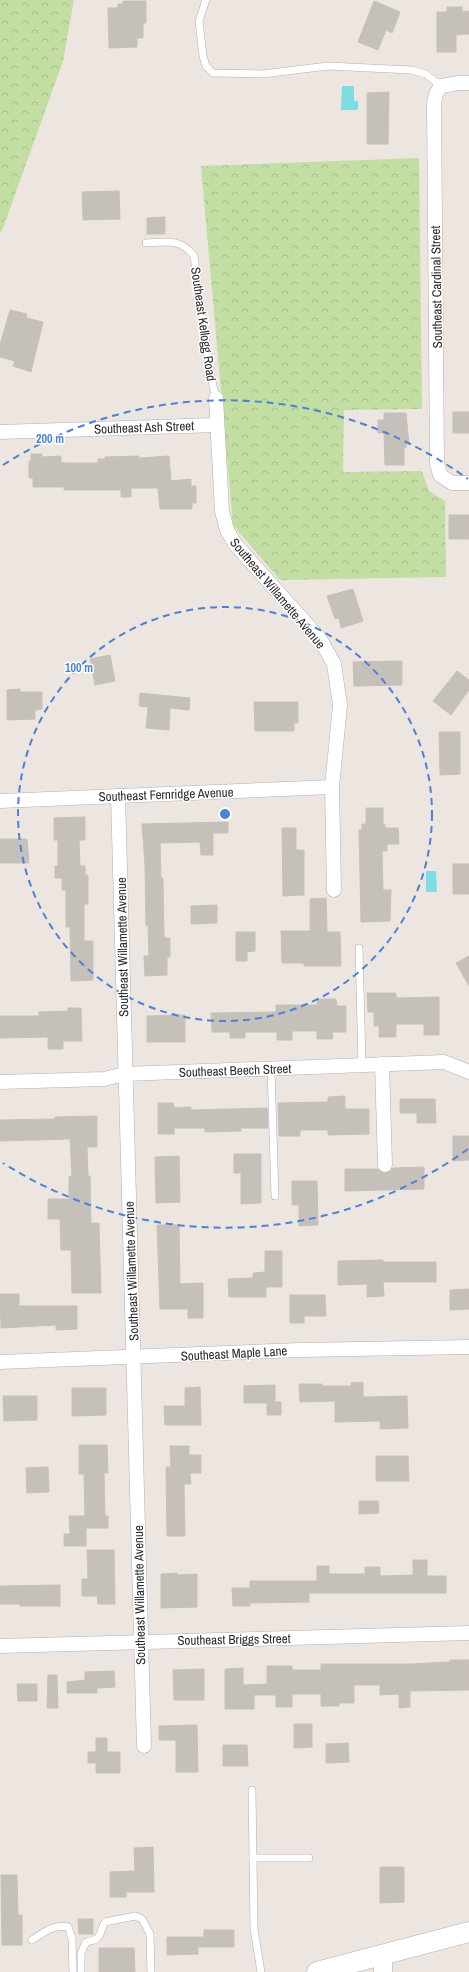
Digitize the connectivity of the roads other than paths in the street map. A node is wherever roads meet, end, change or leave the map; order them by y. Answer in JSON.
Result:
{"nodes":[{"id":1,"x":206,"y":0,"type":"edge"},
{"id":2,"x":469,"y":83,"type":"edge"},
{"id":3,"x":441,"y":86,"type":"junction"},
{"id":4,"x":146,"y":243,"type":"dead end"},
{"id":5,"x":216,"y":398,"type":"joint"},
{"id":6,"x":217,"y":425,"type":"junction"},
{"id":7,"x":0,"y":432,"type":"edge"},
{"id":8,"x":469,"y":483,"type":"edge"},
{"id":9,"x":332,"y":787,"type":"junction"},
{"id":10,"x":118,"y":796,"type":"junction"},
{"id":11,"x":0,"y":801,"type":"edge"},
{"id":12,"x":334,"y":890,"type":"dead end"},
{"id":13,"x":359,"y":948,"type":"dead end"},
{"id":14,"x":382,"y":1064,"type":"junction"},
{"id":15,"x":362,"y":1065,"type":"junction"},
{"id":16,"x":271,"y":1069,"type":"junction"},
{"id":17,"x":469,"y":1072,"type":"edge"},
{"id":18,"x":125,"y":1074,"type":"junction"},
{"id":19,"x":0,"y":1082,"type":"edge"},
{"id":20,"x":385,"y":1165,"type":"dead end"},
{"id":21,"x":275,"y":1196,"type":"dead end"},
{"id":22,"x":469,"y":1347,"type":"edge"},
{"id":23,"x":134,"y":1357,"type":"junction"},
{"id":24,"x":0,"y":1362,"type":"edge"},
{"id":25,"x":469,"y":1633,"type":"edge"},
{"id":26,"x":140,"y":1641,"type":"junction"},
{"id":27,"x":0,"y":1646,"type":"edge"},
{"id":28,"x":144,"y":1746,"type":"dead end"},
{"id":29,"x":252,"y":1790,"type":"dead end"},
{"id":30,"x":253,"y":1858,"type":"junction"},
{"id":31,"x":309,"y":1858,"type":"dead end"},
{"id":32,"x":469,"y":1932,"type":"edge"},
{"id":33,"x":32,"y":1940,"type":"dead end"},
{"id":34,"x":383,"y":1964,"type":"edge"},
{"id":35,"x":73,"y":1972,"type":"edge"},
{"id":36,"x":81,"y":1972,"type":"edge"},
{"id":37,"x":151,"y":1972,"type":"edge"},
{"id":38,"x":261,"y":1972,"type":"edge"},
{"id":39,"x":317,"y":1972,"type":"edge"}],
"edges":[{"from":1,"to":3,"type":"lane"},
{"from":2,"to":3,"type":"street"},
{"from":3,"to":8,"type":"street","name":"Southeast Cardinal Street"},
{"from":4,"to":5,"type":"lane","name":"Southeast Kellogg Road"},
{"from":5,"to":6,"type":"street","name":"Southeast Willamette Avenue"},
{"from":6,"to":7,"type":"street","name":"Southeast Ash Street"},
{"from":6,"to":9,"type":"street","name":"Southeast Willamette Avenue"},
{"from":9,"to":10,"type":"street","name":"Southeast Fernridge Avenue"},
{"from":9,"to":12,"type":"street","name":"Southeast Willamette Avenue"},
{"from":10,"to":11,"type":"street","name":"Southeast Fernridge Avenue"},
{"from":10,"to":18,"type":"street","name":"Southeast Willamette Avenue"},
{"from":13,"to":15,"type":"lane"},
{"from":14,"to":15,"type":"street","name":"Southeast Beech Street"},
{"from":14,"to":17,"type":"street","name":"Southeast Beech Street"},
{"from":14,"to":20,"type":"street"},
{"from":15,"to":16,"type":"street","name":"Southeast Beech Street"},
{"from":16,"to":18,"type":"street","name":"Southeast Beech Street"},
{"from":16,"to":21,"type":"lane"},
{"from":18,"to":19,"type":"street","name":"Southeast Beech Street"},
{"from":18,"to":23,"type":"street","name":"Southeast Willamette Avenue"},
{"from":22,"to":23,"type":"street","name":"Southeast Maple Lane"},
{"from":23,"to":24,"type":"street","name":"Southeast Maple Lane"},
{"from":23,"to":26,"type":"street","name":"Southeast Willamette Avenue"},
{"from":25,"to":26,"type":"street","name":"Southeast Briggs Street"},
{"from":26,"to":27,"type":"street","name":"Southeast Briggs Street"},
{"from":26,"to":28,"type":"street","name":"Southeast Willamette Avenue"},
{"from":29,"to":30,"type":"lane"},
{"from":30,"to":31,"type":"lane"},
{"from":30,"to":38,"type":"lane"},
{"from":32,"to":34,"type":"main road"},
{"from":33,"to":35,"type":"lane"},
{"from":34,"to":39,"type":"main road"},
{"from":36,"to":37,"type":"lane"}]}
